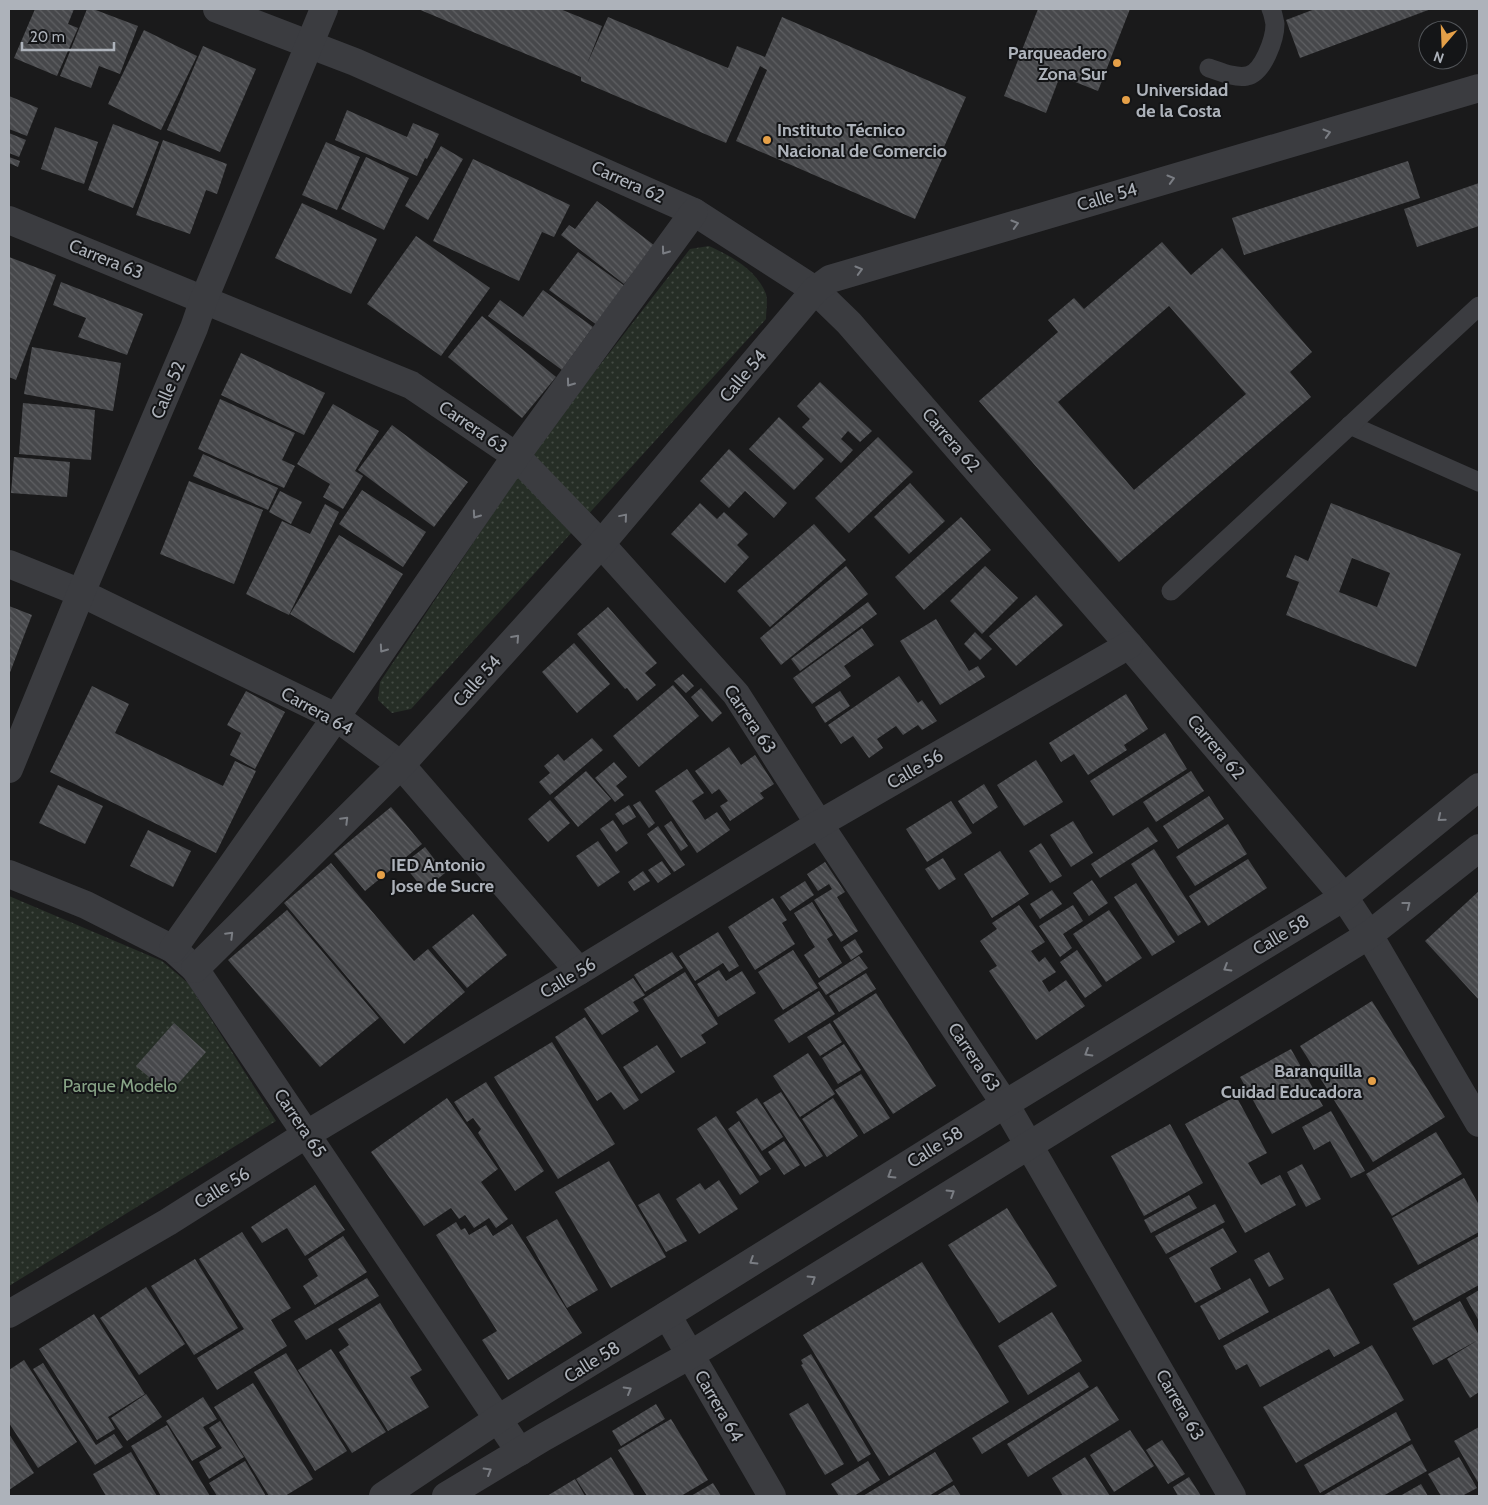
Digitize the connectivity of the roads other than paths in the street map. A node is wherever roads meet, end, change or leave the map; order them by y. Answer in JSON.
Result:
{"nodes":[{"id":1,"x":218,"y":9,"type":"edge"},
{"id":2,"x":324,"y":9,"type":"edge"},
{"id":3,"x":1271,"y":9,"type":"edge"},
{"id":4,"x":309,"y":45,"type":"junction"},
{"id":5,"x":1209,"y":68,"type":"dead end"},
{"id":6,"x":1479,"y":88,"type":"edge"},
{"id":7,"x":694,"y":212,"type":"junction"},
{"id":8,"x":9,"y":220,"type":"edge"},
{"id":9,"x":815,"y":290,"type":"junction"},
{"id":10,"x":204,"y":299,"type":"junction"},
{"id":11,"x":1479,"y":306,"type":"edge"},
{"id":12,"x":1350,"y":425,"type":"junction"},
{"id":13,"x":516,"y":456,"type":"junction"},
{"id":14,"x":1479,"y":482,"type":"edge"},
{"id":15,"x":601,"y":544,"type":"junction"},
{"id":16,"x":9,"y":564,"type":"edge"},
{"id":17,"x":1171,"y":591,"type":"dead end"},
{"id":18,"x":81,"y":593,"type":"junction"},
{"id":19,"x":1129,"y":645,"type":"junction"},
{"id":20,"x":336,"y":717,"type":"junction"},
{"id":21,"x":401,"y":765,"type":"junction"},
{"id":22,"x":9,"y":769,"type":"edge"},
{"id":23,"x":1479,"y":787,"type":"edge"},
{"id":24,"x":819,"y":824,"type":"junction"},
{"id":25,"x":1479,"y":848,"type":"edge"},
{"id":26,"x":9,"y":874,"type":"edge"},
{"id":27,"x":1344,"y":897,"type":"junction"},
{"id":28,"x":1369,"y":935,"type":"junction"},
{"id":29,"x":173,"y":949,"type":"junction"},
{"id":30,"x":195,"y":969,"type":"junction"},
{"id":31,"x":578,"y":972,"type":"junction"},
{"id":32,"x":1472,"y":1091,"type":"edge"},
{"id":33,"x":1005,"y":1104,"type":"junction"},
{"id":34,"x":1479,"y":1123,"type":"edge"},
{"id":35,"x":307,"y":1134,"type":"junction"},
{"id":36,"x":1030,"y":1144,"type":"junction"},
{"id":37,"x":9,"y":1314,"type":"edge"},
{"id":38,"x":667,"y":1315,"type":"junction"},
{"id":39,"x":690,"y":1355,"type":"junction"},
{"id":40,"x":498,"y":1419,"type":"junction"},
{"id":41,"x":520,"y":1452,"type":"junction"},
{"id":42,"x":383,"y":1496,"type":"edge"},
{"id":43,"x":446,"y":1496,"type":"edge"},
{"id":44,"x":772,"y":1496,"type":"edge"},
{"id":45,"x":1232,"y":1496,"type":"edge"}],
"edges":[{"from":1,"to":4,"type":"street","name":"Carrera 62"},
{"from":2,"to":4,"type":"street","name":"Calle 52"},
{"from":3,"to":5,"type":"lane"},
{"from":4,"to":7,"type":"street","name":"Carrera 62"},
{"from":4,"to":10,"type":"street","name":"Calle 52"},
{"from":9,"to":6,"type":"street","name":"Calle 54","one_way":true},
{"from":7,"to":9,"type":"street","name":"Carrera 62"},
{"from":7,"to":13,"type":"street","one_way":true},
{"from":8,"to":10,"type":"street","name":"Carrera 63"},
{"from":15,"to":9,"type":"street","name":"Calle 54","one_way":true},
{"from":9,"to":19,"type":"street","name":"Carrera 62"},
{"from":10,"to":13,"type":"street","name":"Carrera 63"},
{"from":10,"to":18,"type":"street","name":"Calle 52"},
{"from":11,"to":12,"type":"lane"},
{"from":12,"to":14,"type":"lane"},
{"from":12,"to":17,"type":"lane"},
{"from":13,"to":15,"type":"street","name":"Carrera 63"},
{"from":13,"to":20,"type":"street","one_way":true},
{"from":21,"to":15,"type":"street","name":"Calle 54","one_way":true},
{"from":15,"to":24,"type":"street","name":"Carrera 63"},
{"from":16,"to":18,"type":"street","name":"Carrera 64"},
{"from":18,"to":20,"type":"street","name":"Carrera 64"},
{"from":18,"to":22,"type":"street","name":"Calle 52"},
{"from":19,"to":24,"type":"street","name":"Calle 56"},
{"from":19,"to":27,"type":"street","name":"Carrera 62"},
{"from":20,"to":21,"type":"street","name":"Carrera 64"},
{"from":20,"to":29,"type":"street"},
{"from":30,"to":21,"type":"street","name":"Calle 54","one_way":true},
{"from":21,"to":31,"type":"street","name":"Carrera 64"},
{"from":23,"to":27,"type":"street","name":"Calle 58","one_way":true},
{"from":24,"to":31,"type":"street","name":"Calle 56"},
{"from":24,"to":33,"type":"street","name":"Carrera 63"},
{"from":28,"to":25,"type":"street","one_way":true},
{"from":26,"to":29,"type":"street","name":"Carrera 65"},
{"from":27,"to":28,"type":"street","name":"Carrera 62"},
{"from":27,"to":33,"type":"street","name":"Calle 58","one_way":true},
{"from":28,"to":32,"type":"street","name":"Carrera 62"},
{"from":28,"to":36,"type":"street"},
{"from":29,"to":30,"type":"street","name":"Carrera 65"},
{"from":30,"to":35,"type":"street","name":"Carrera 65"},
{"from":31,"to":35,"type":"street","name":"Calle 56"},
{"from":32,"to":34,"type":"street","name":"Carrera 62"},
{"from":33,"to":36,"type":"street","name":"Carrera 63"},
{"from":33,"to":38,"type":"street","name":"Calle 58","one_way":true},
{"from":35,"to":37,"type":"street","name":"Calle 56"},
{"from":35,"to":40,"type":"street","name":"Carrera 65"},
{"from":39,"to":36,"type":"street","one_way":true},
{"from":36,"to":45,"type":"street","name":"Carrera 63"},
{"from":38,"to":39,"type":"street","name":"Carrera 64"},
{"from":38,"to":40,"type":"street","name":"Calle 58"},
{"from":41,"to":39,"type":"street","one_way":true},
{"from":39,"to":44,"type":"street","name":"Carrera 64"},
{"from":40,"to":41,"type":"street","name":"Carrera 65"},
{"from":40,"to":42,"type":"street","name":"Calle 58"},
{"from":43,"to":41,"type":"street","one_way":true}]}
